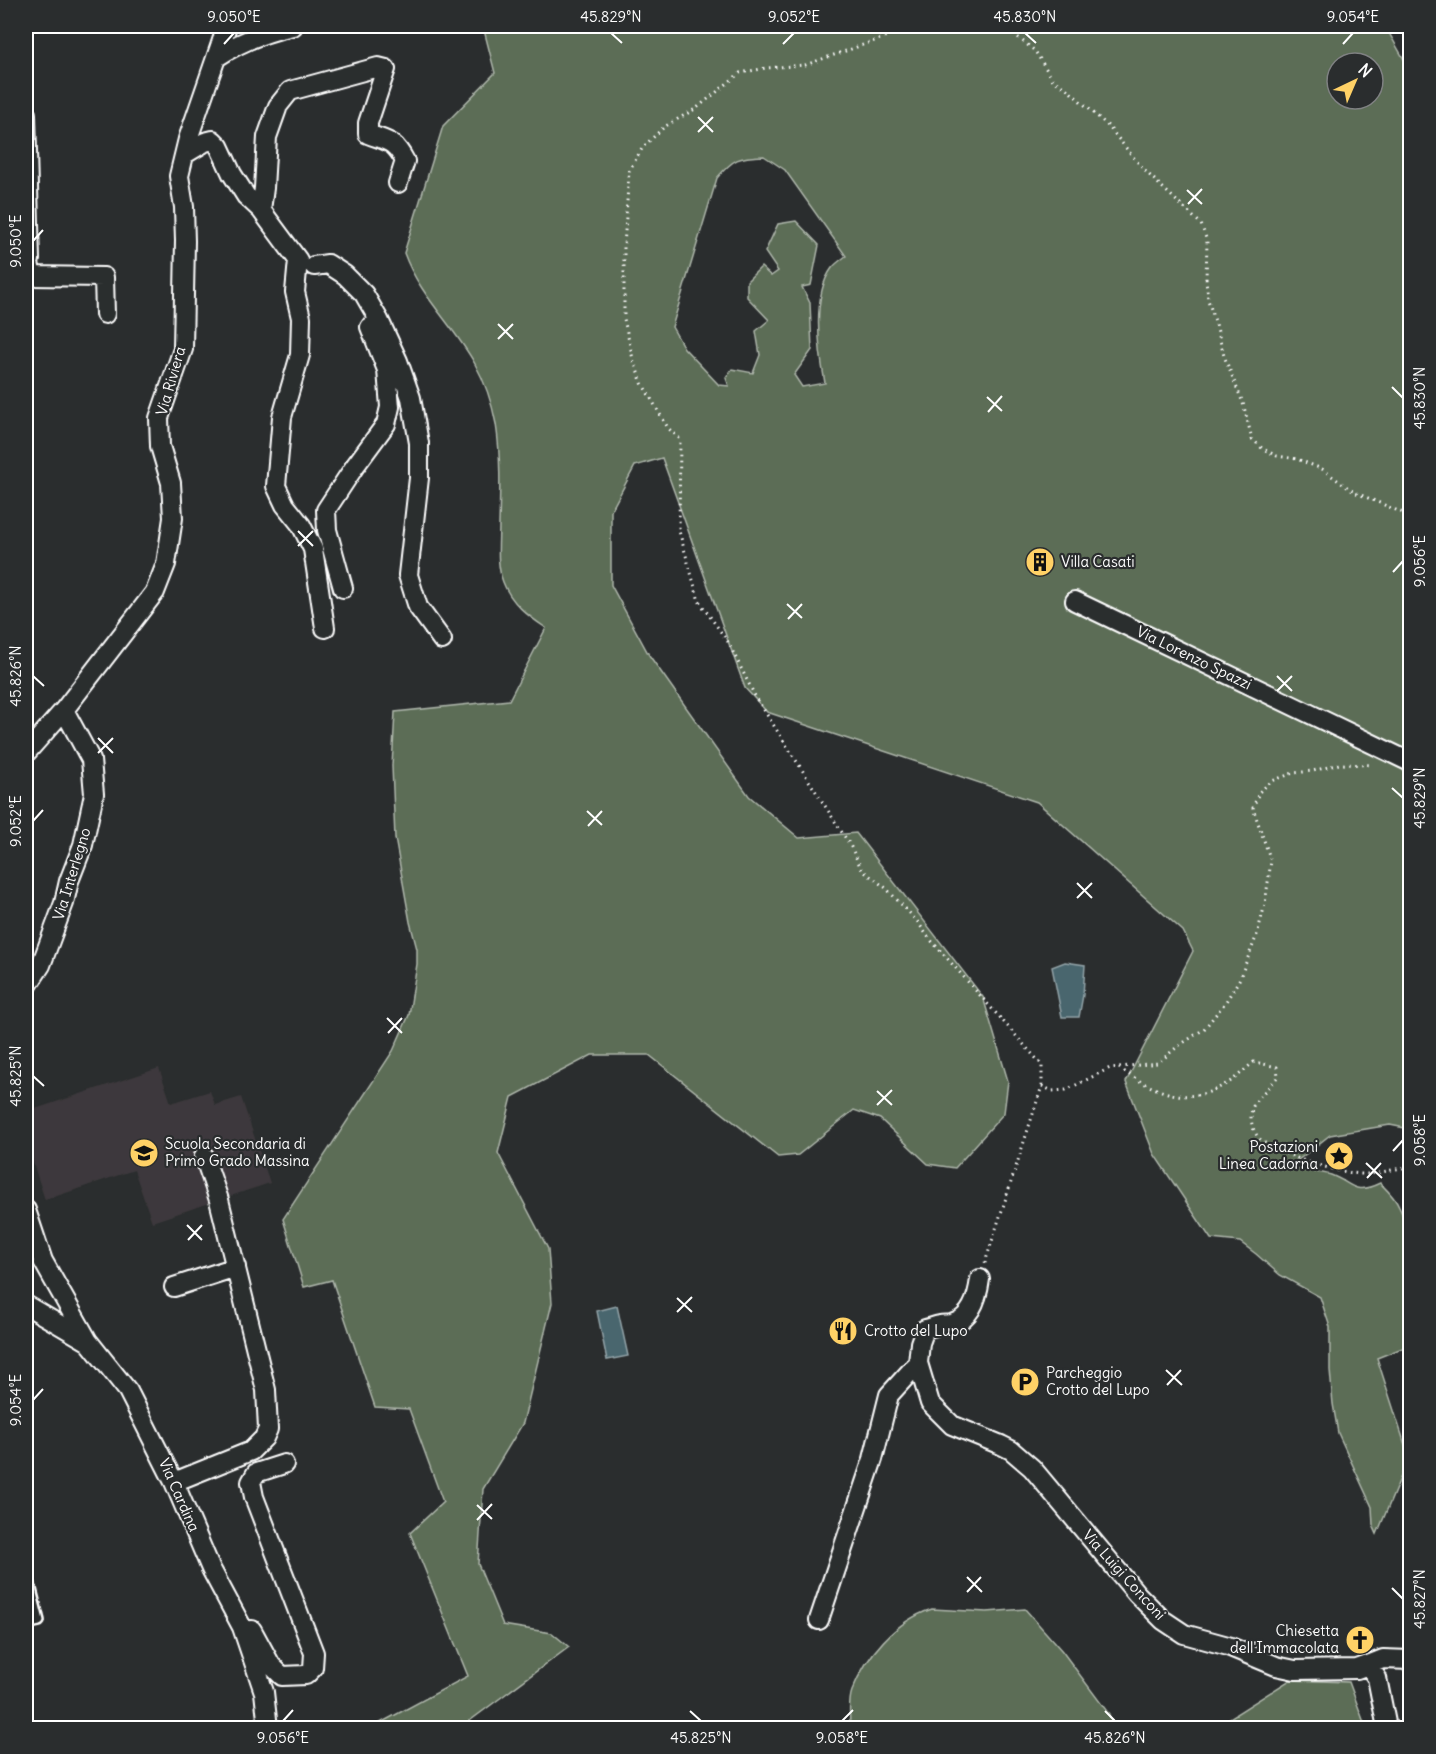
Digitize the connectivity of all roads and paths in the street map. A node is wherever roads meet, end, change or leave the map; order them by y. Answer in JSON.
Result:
{"nodes":[{"id":1,"x":227,"y":26,"type":"edge"},
{"id":2,"x":293,"y":26,"type":"edge"},
{"id":3,"x":900,"y":26,"type":"edge"},
{"id":4,"x":1004,"y":26,"type":"edge"},
{"id":5,"x":217,"y":57,"type":"junction"},
{"id":6,"x":26,"y":114,"type":"edge"},
{"id":7,"x":185,"y":154,"type":"junction"},
{"id":8,"x":398,"y":183,"type":"dead end"},
{"id":9,"x":261,"y":210,"type":"junction"},
{"id":10,"x":28,"y":263,"type":"edge"},
{"id":11,"x":306,"y":263,"type":"junction"},
{"id":12,"x":105,"y":314,"type":"dead end"},
{"id":13,"x":1410,"y":516,"type":"edge"},
{"id":14,"x":342,"y":588,"type":"dead end"},
{"id":15,"x":1075,"y":601,"type":"dead end"},
{"id":16,"x":325,"y":627,"type":"dead end"},
{"id":17,"x":442,"y":640,"type":"dead end"},
{"id":18,"x":64,"y":710,"type":"junction"},
{"id":19,"x":1378,"y":747,"type":"junction"},
{"id":20,"x":26,"y":753,"type":"edge"},
{"id":21,"x":1410,"y":762,"type":"edge"},
{"id":22,"x":26,"y":988,"type":"edge"},
{"id":23,"x":1119,"y":1068,"type":"junction"},
{"id":24,"x":1042,"y":1086,"type":"junction"},
{"id":25,"x":204,"y":1156,"type":"dead end"},
{"id":26,"x":1410,"y":1167,"type":"edge"},
{"id":27,"x":26,"y":1210,"type":"edge"},
{"id":28,"x":236,"y":1267,"type":"junction"},
{"id":29,"x":980,"y":1278,"type":"joint"},
{"id":30,"x":174,"y":1287,"type":"dead end"},
{"id":31,"x":26,"y":1305,"type":"edge"},
{"id":32,"x":89,"y":1342,"type":"junction"},
{"id":33,"x":918,"y":1363,"type":"junction"},
{"id":34,"x":284,"y":1464,"type":"dead end"},
{"id":35,"x":174,"y":1482,"type":"junction"},
{"id":36,"x":201,"y":1546,"type":"junction"},
{"id":37,"x":26,"y":1570,"type":"edge"},
{"id":38,"x":819,"y":1620,"type":"dead end"},
{"id":39,"x":26,"y":1624,"type":"edge"},
{"id":40,"x":1410,"y":1660,"type":"edge"},
{"id":41,"x":1368,"y":1665,"type":"junction"},
{"id":42,"x":268,"y":1728,"type":"edge"},
{"id":43,"x":1387,"y":1728,"type":"edge"}],
"edges":[{"from":1,"to":5,"type":"street","name":"Via Riviera"},
{"from":2,"to":5,"type":"street"},
{"from":3,"to":24,"type":"path"},
{"from":4,"to":13,"type":"path"},
{"from":5,"to":7,"type":"street","name":"Via Riviera"},
{"from":6,"to":10,"type":"street"},
{"from":7,"to":9,"type":"street"},
{"from":7,"to":18,"type":"street","name":"Via Riviera"},
{"from":8,"to":9,"type":"street"},
{"from":9,"to":11,"type":"street"},
{"from":10,"to":12,"type":"street"},
{"from":11,"to":14,"type":"street"},
{"from":11,"to":16,"type":"street"},
{"from":11,"to":17,"type":"street"},
{"from":15,"to":19,"type":"street","name":"Via Lorenzo Spazzi"},
{"from":18,"to":20,"type":"street"},
{"from":18,"to":22,"type":"street","name":"Via Interlegno"},
{"from":19,"to":21,"type":"street","name":"Via Lorenzo Spazzi"},
{"from":19,"to":23,"type":"path"},
{"from":23,"to":24,"type":"path"},
{"from":23,"to":26,"type":"path"},
{"from":24,"to":29,"type":"path"},
{"from":25,"to":28,"type":"street"},
{"from":27,"to":32,"type":"street"},
{"from":28,"to":30,"type":"street"},
{"from":28,"to":35,"type":"street"},
{"from":29,"to":33,"type":"street"},
{"from":31,"to":32,"type":"street","name":"Via Cardina"},
{"from":32,"to":35,"type":"street","name":"Via Cardina"},
{"from":33,"to":38,"type":"street"},
{"from":33,"to":41,"type":"street","name":"Via Luigi Conconi"},
{"from":34,"to":36,"type":"street"},
{"from":35,"to":36,"type":"street","name":"Via Cardina"},
{"from":36,"to":42,"type":"street","name":"Via Cardina"},
{"from":37,"to":39,"type":"lane"},
{"from":40,"to":41,"type":"street"},
{"from":41,"to":43,"type":"street"}]}
